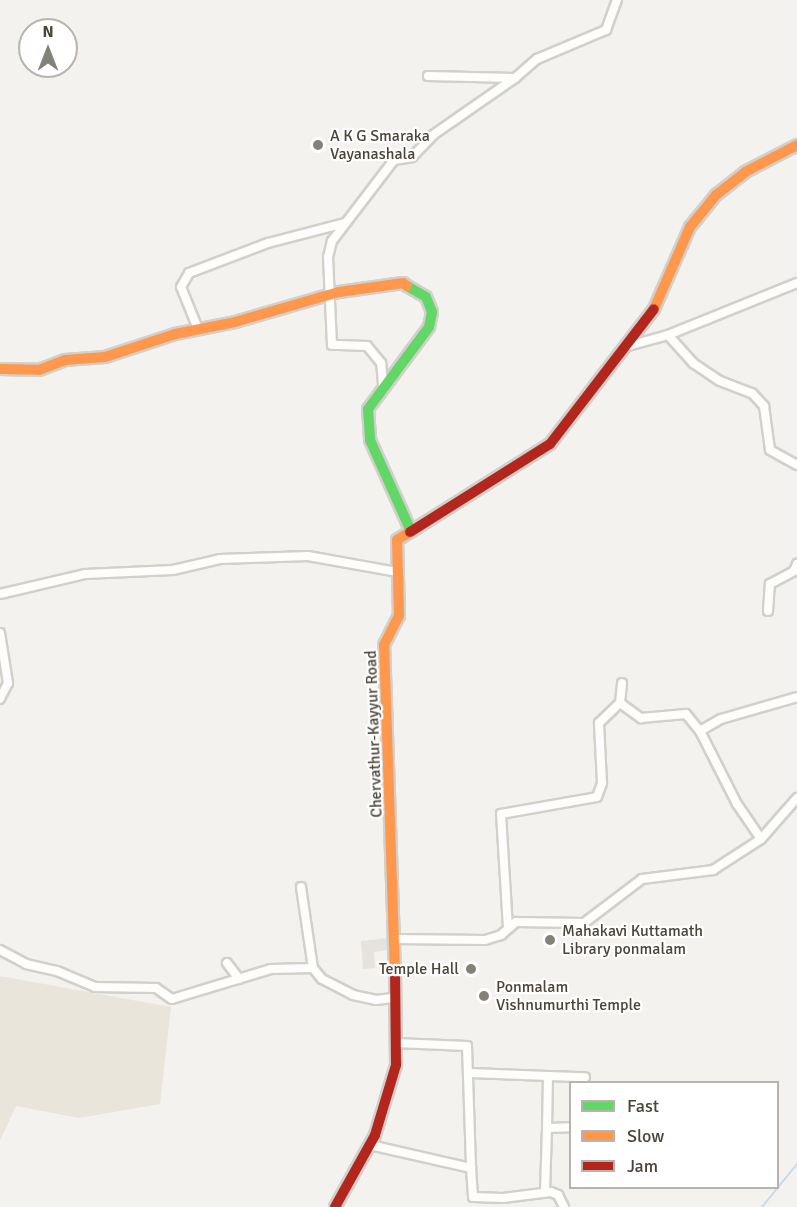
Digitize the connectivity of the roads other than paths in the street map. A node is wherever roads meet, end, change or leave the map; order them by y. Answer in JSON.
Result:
{"nodes":[{"id":1,"x":617,"y":0,"type":"edge"},
{"id":2,"x":428,"y":76,"type":"dead end"},
{"id":3,"x":515,"y":78,"type":"junction"},
{"id":4,"x":797,"y":145,"type":"edge"},
{"id":5,"x":345,"y":223,"type":"junction"},
{"id":6,"x":797,"y":283,"type":"edge"},
{"id":7,"x":330,"y":294,"type":"junction"},
{"id":8,"x":198,"y":329,"type":"junction"},
{"id":9,"x":668,"y":335,"type":"junction"},
{"id":10,"x":628,"y":346,"type":"junction"},
{"id":11,"x":0,"y":369,"type":"edge"},
{"id":12,"x":383,"y":384,"type":"junction"},
{"id":13,"x":797,"y":465,"type":"edge"},
{"id":14,"x":410,"y":529,"type":"junction"},
{"id":15,"x":797,"y":564,"type":"edge"},
{"id":16,"x":397,"y":572,"type":"junction"},
{"id":17,"x":0,"y":594,"type":"edge"},
{"id":18,"x":768,"y":611,"type":"dead end"},
{"id":19,"x":0,"y":633,"type":"edge"},
{"id":20,"x":622,"y":683,"type":"dead end"},
{"id":21,"x":797,"y":697,"type":"edge"},
{"id":22,"x":0,"y":699,"type":"edge"},
{"id":23,"x":620,"y":703,"type":"junction"},
{"id":24,"x":700,"y":731,"type":"junction"},
{"id":25,"x":797,"y":798,"type":"edge"},
{"id":26,"x":761,"y":839,"type":"junction"},
{"id":27,"x":301,"y":887,"type":"dead end"},
{"id":28,"x":508,"y":928,"type":"junction"},
{"id":29,"x":394,"y":939,"type":"junction"},
{"id":30,"x":0,"y":950,"type":"edge"},
{"id":31,"x":227,"y":963,"type":"dead end"},
{"id":32,"x":313,"y":968,"type":"junction"},
{"id":33,"x":239,"y":979,"type":"junction"},
{"id":34,"x":393,"y":998,"type":"junction"},
{"id":35,"x":396,"y":1043,"type":"junction"},
{"id":36,"x":470,"y":1073,"type":"junction"},
{"id":37,"x":548,"y":1076,"type":"junction"},
{"id":38,"x":585,"y":1077,"type":"dead end"},
{"id":39,"x":569,"y":1127,"type":"edge"},
{"id":40,"x":547,"y":1128,"type":"junction"},
{"id":41,"x":370,"y":1145,"type":"junction"},
{"id":42,"x":471,"y":1168,"type":"junction"},
{"id":43,"x":545,"y":1192,"type":"junction"},
{"id":44,"x":335,"y":1207,"type":"edge"},
{"id":45,"x":564,"y":1207,"type":"edge"}],
"edges":[{"from":1,"to":3,"type":"street"},
{"from":2,"to":3,"type":"street"},
{"from":3,"to":5,"type":"street"},
{"from":4,"to":10,"type":"main road"},
{"from":5,"to":7,"type":"street"},
{"from":5,"to":8,"type":"street"},
{"from":6,"to":9,"type":"street"},
{"from":7,"to":8,"type":"main road"},
{"from":7,"to":12,"type":"street"},
{"from":7,"to":12,"type":"main road"},
{"from":8,"to":11,"type":"main road"},
{"from":9,"to":10,"type":"street"},
{"from":9,"to":13,"type":"street"},
{"from":10,"to":14,"type":"main road"},
{"from":12,"to":14,"type":"main road"},
{"from":14,"to":16,"type":"main road","name":"Chervathur-Kayyur Road"},
{"from":15,"to":18,"type":"street"},
{"from":16,"to":17,"type":"street"},
{"from":16,"to":29,"type":"main road","name":"Chervathur-Kayyur Road"},
{"from":19,"to":22,"type":"street"},
{"from":20,"to":23,"type":"street"},
{"from":21,"to":24,"type":"street"},
{"from":23,"to":24,"type":"street"},
{"from":23,"to":28,"type":"street"},
{"from":24,"to":26,"type":"street"},
{"from":25,"to":26,"type":"street"},
{"from":26,"to":28,"type":"street"},
{"from":27,"to":32,"type":"street"},
{"from":28,"to":29,"type":"street"},
{"from":29,"to":34,"type":"main road","name":"Chervathur-Kayyur Road"},
{"from":30,"to":33,"type":"street"},
{"from":31,"to":33,"type":"street"},
{"from":32,"to":33,"type":"street"},
{"from":32,"to":34,"type":"street"},
{"from":34,"to":35,"type":"main road","name":"Chervathur-Kayyur Road"},
{"from":35,"to":36,"type":"street"},
{"from":35,"to":41,"type":"main road","name":"Chervathur-Kayyur Road"},
{"from":36,"to":37,"type":"street"},
{"from":36,"to":42,"type":"street"},
{"from":37,"to":38,"type":"street"},
{"from":37,"to":40,"type":"street"},
{"from":39,"to":40,"type":"street"},
{"from":40,"to":43,"type":"street"},
{"from":41,"to":42,"type":"street"},
{"from":41,"to":44,"type":"main road","name":"Chervathur-Kayyur Road"},
{"from":42,"to":43,"type":"street"},
{"from":43,"to":45,"type":"street"}]}
